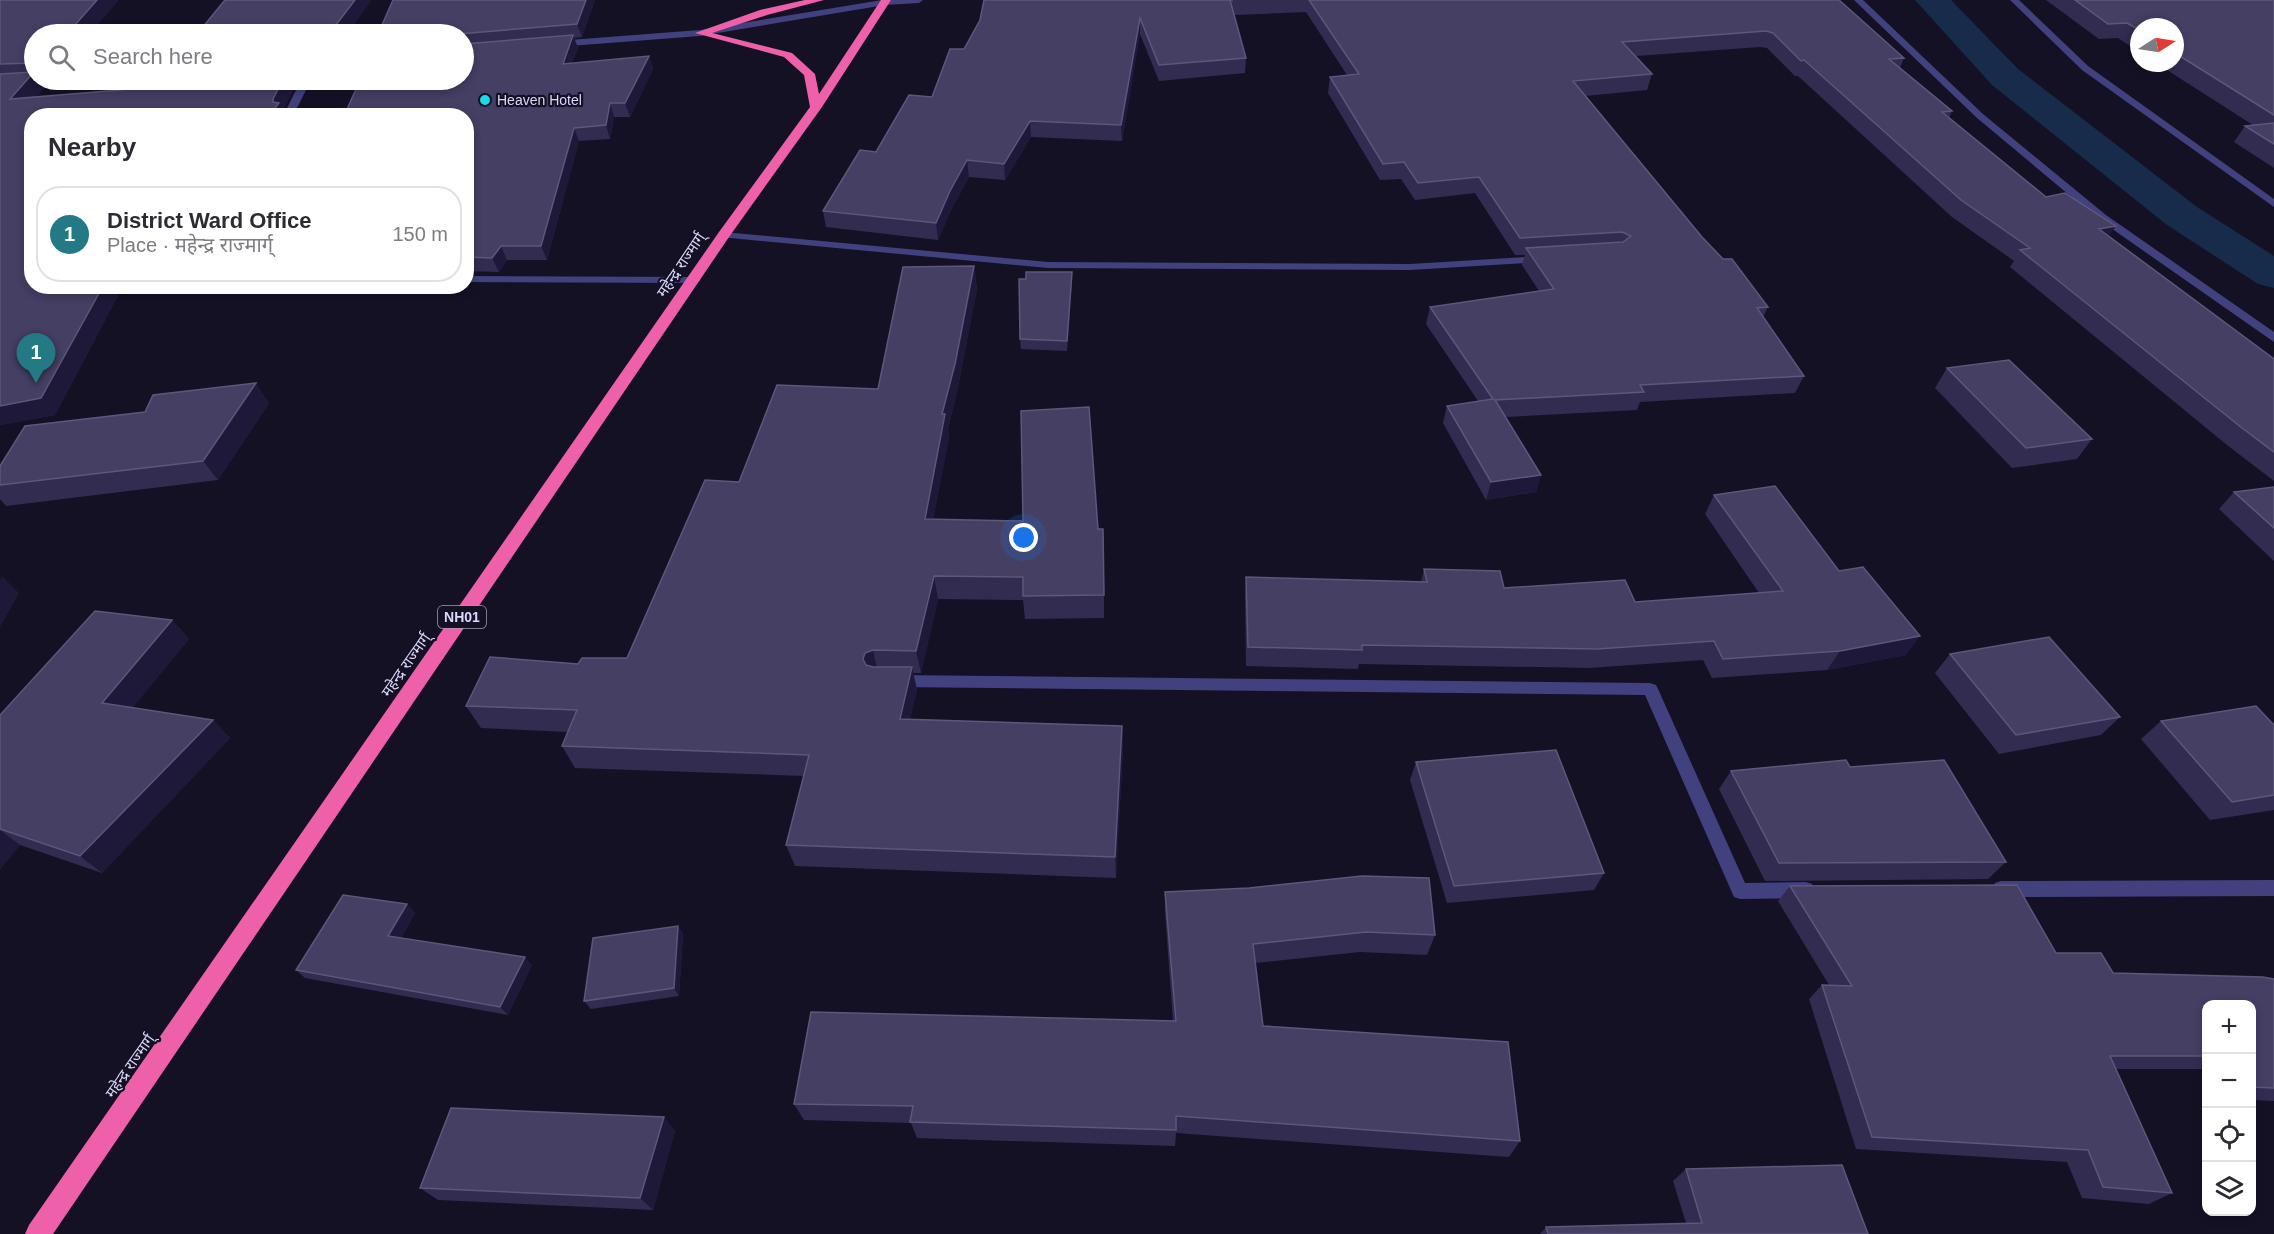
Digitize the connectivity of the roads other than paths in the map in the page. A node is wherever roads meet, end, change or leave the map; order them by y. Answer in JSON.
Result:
{"nodes":[{"id":1,"x":819,"y":0,"type":"edge"},
{"id":2,"x":919,"y":0,"type":"edge"},
{"id":3,"x":1858,"y":0,"type":"edge"},
{"id":4,"x":2014,"y":0,"type":"edge"},
{"id":5,"x":886,"y":1,"type":"edge"},
{"id":6,"x":700,"y":33,"type":"junction"},
{"id":7,"x":546,"y":45,"type":"edge"},
{"id":8,"x":24,"y":83,"type":"edge"},
{"id":9,"x":0,"y":85,"type":"edge"},
{"id":10,"x":301,"y":90,"type":"edge"},
{"id":11,"x":816,"y":107,"type":"junction"},
{"id":12,"x":292,"y":108,"type":"edge"},
{"id":13,"x":2274,"y":204,"type":"edge"},
{"id":14,"x":724,"y":235,"type":"junction"},
{"id":15,"x":1548,"y":259,"type":"edge"},
{"id":16,"x":474,"y":279,"type":"edge"},
{"id":17,"x":695,"y":280,"type":"junction"},
{"id":18,"x":2274,"y":338,"type":"edge"},
{"id":19,"x":879,"y":681,"type":"edge"},
{"id":20,"x":2274,"y":888,"type":"edge"},
{"id":21,"x":1823,"y":890,"type":"edge"},
{"id":22,"x":1989,"y":890,"type":"edge"},
{"id":23,"x":38,"y":1234,"type":"edge"}],
"edges":[{"from":1,"to":6,"type":"highway"},
{"from":2,"to":5,"type":"street"},
{"from":3,"to":18,"type":"street"},
{"from":4,"to":13,"type":"street"},
{"from":5,"to":6,"type":"street"},
{"from":5,"to":11,"type":"highway","name":"महेन्द्र राज्मार्ग्","number":"NH01"},
{"from":6,"to":7,"type":"street"},
{"from":6,"to":11,"type":"highway"},
{"from":8,"to":9,"type":"street"},
{"from":10,"to":12,"type":"street"},
{"from":11,"to":14,"type":"highway","name":"महेन्द्र राज्मार्ग्","number":"NH01"},
{"from":14,"to":15,"type":"street"},
{"from":14,"to":17,"type":"highway","name":"महेन्द्र राज्मार्ग्","number":"NH01"},
{"from":16,"to":17,"type":"street"},
{"from":17,"to":23,"type":"highway","name":"महेन्द्र राज्मार्ग्","number":"NH01"},
{"from":19,"to":21,"type":"street"},
{"from":20,"to":22,"type":"street"}]}
